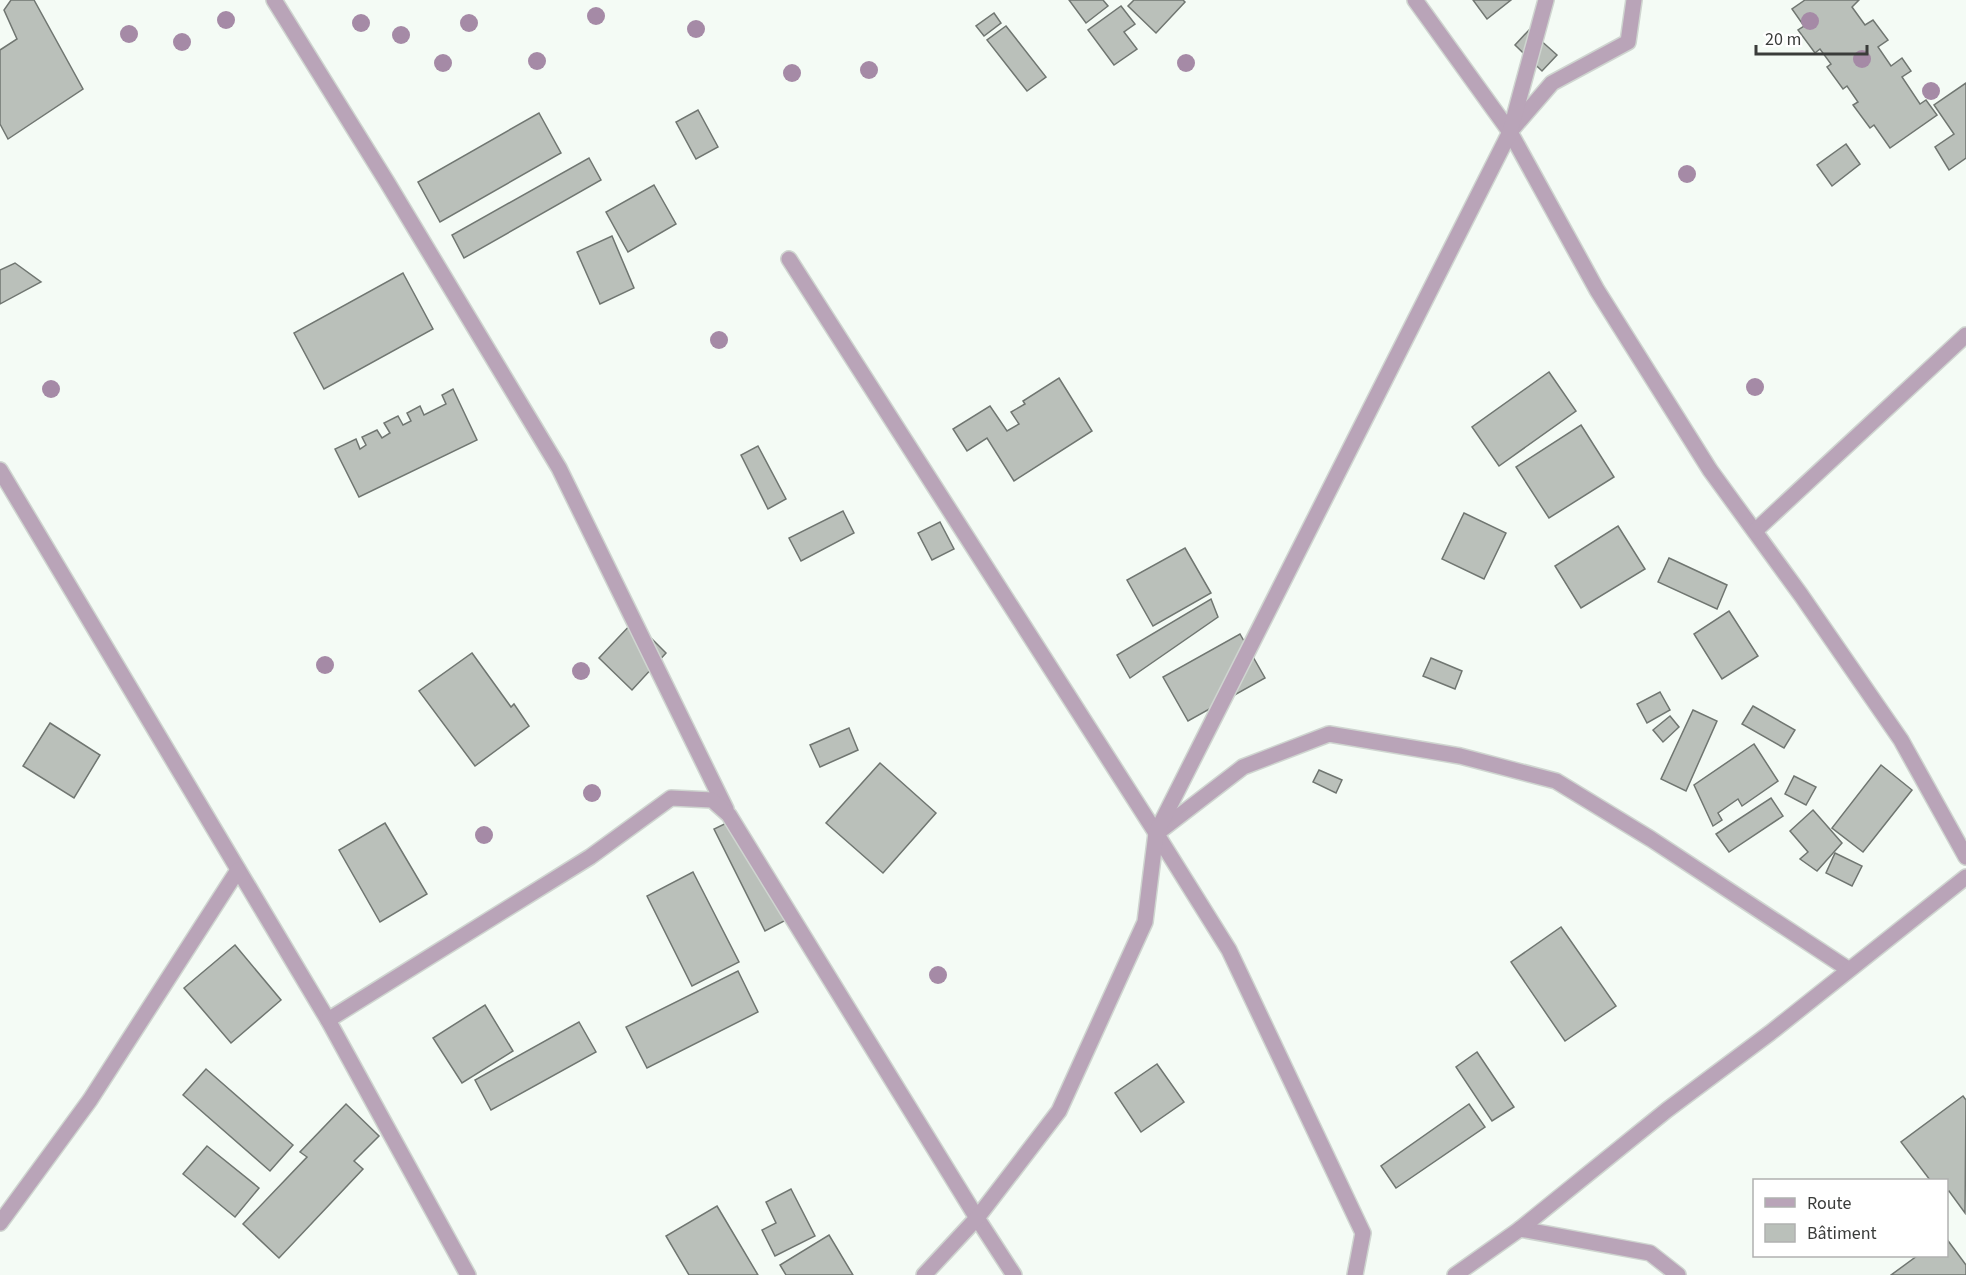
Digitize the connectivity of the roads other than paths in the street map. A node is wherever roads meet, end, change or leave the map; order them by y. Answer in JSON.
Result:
{"nodes":[{"id":1,"x":274,"y":0,"type":"edge"},
{"id":2,"x":1415,"y":0,"type":"edge"},
{"id":3,"x":1546,"y":0,"type":"edge"},
{"id":4,"x":1634,"y":0,"type":"edge"},
{"id":5,"x":1510,"y":132,"type":"junction"},
{"id":6,"x":789,"y":259,"type":"dead end"},
{"id":7,"x":1966,"y":335,"type":"edge"},
{"id":8,"x":0,"y":470,"type":"edge"},
{"id":9,"x":1755,"y":531,"type":"junction"},
{"id":10,"x":729,"y":814,"type":"junction"},
{"id":11,"x":1156,"y":833,"type":"junction"},
{"id":12,"x":1966,"y":857,"type":"edge"},
{"id":13,"x":238,"y":870,"type":"junction"},
{"id":14,"x":1966,"y":877,"type":"edge"},
{"id":15,"x":1848,"y":969,"type":"junction"},
{"id":16,"x":328,"y":1020,"type":"junction"},
{"id":17,"x":977,"y":1218,"type":"junction"},
{"id":18,"x":0,"y":1223,"type":"edge"},
{"id":19,"x":1520,"y":1229,"type":"junction"},
{"id":20,"x":468,"y":1275,"type":"edge"},
{"id":21,"x":924,"y":1275,"type":"edge"},
{"id":22,"x":1014,"y":1275,"type":"edge"},
{"id":23,"x":1355,"y":1275,"type":"edge"},
{"id":24,"x":1455,"y":1275,"type":"edge"},
{"id":25,"x":1678,"y":1275,"type":"edge"}],
"edges":[{"from":1,"to":10,"type":"street"},
{"from":2,"to":5,"type":"street"},
{"from":3,"to":5,"type":"street"},
{"from":4,"to":5,"type":"street"},
{"from":5,"to":9,"type":"street"},
{"from":5,"to":11,"type":"street"},
{"from":6,"to":11,"type":"street"},
{"from":7,"to":9,"type":"street"},
{"from":8,"to":13,"type":"street"},
{"from":9,"to":12,"type":"street"},
{"from":10,"to":16,"type":"street"},
{"from":10,"to":17,"type":"street"},
{"from":11,"to":15,"type":"street"},
{"from":11,"to":17,"type":"street"},
{"from":11,"to":23,"type":"street"},
{"from":13,"to":16,"type":"street"},
{"from":13,"to":18,"type":"street"},
{"from":14,"to":15,"type":"street"},
{"from":15,"to":19,"type":"street"},
{"from":16,"to":20,"type":"street"},
{"from":17,"to":21,"type":"street"},
{"from":17,"to":22,"type":"street"},
{"from":19,"to":24,"type":"street"},
{"from":19,"to":25,"type":"street"}]}
